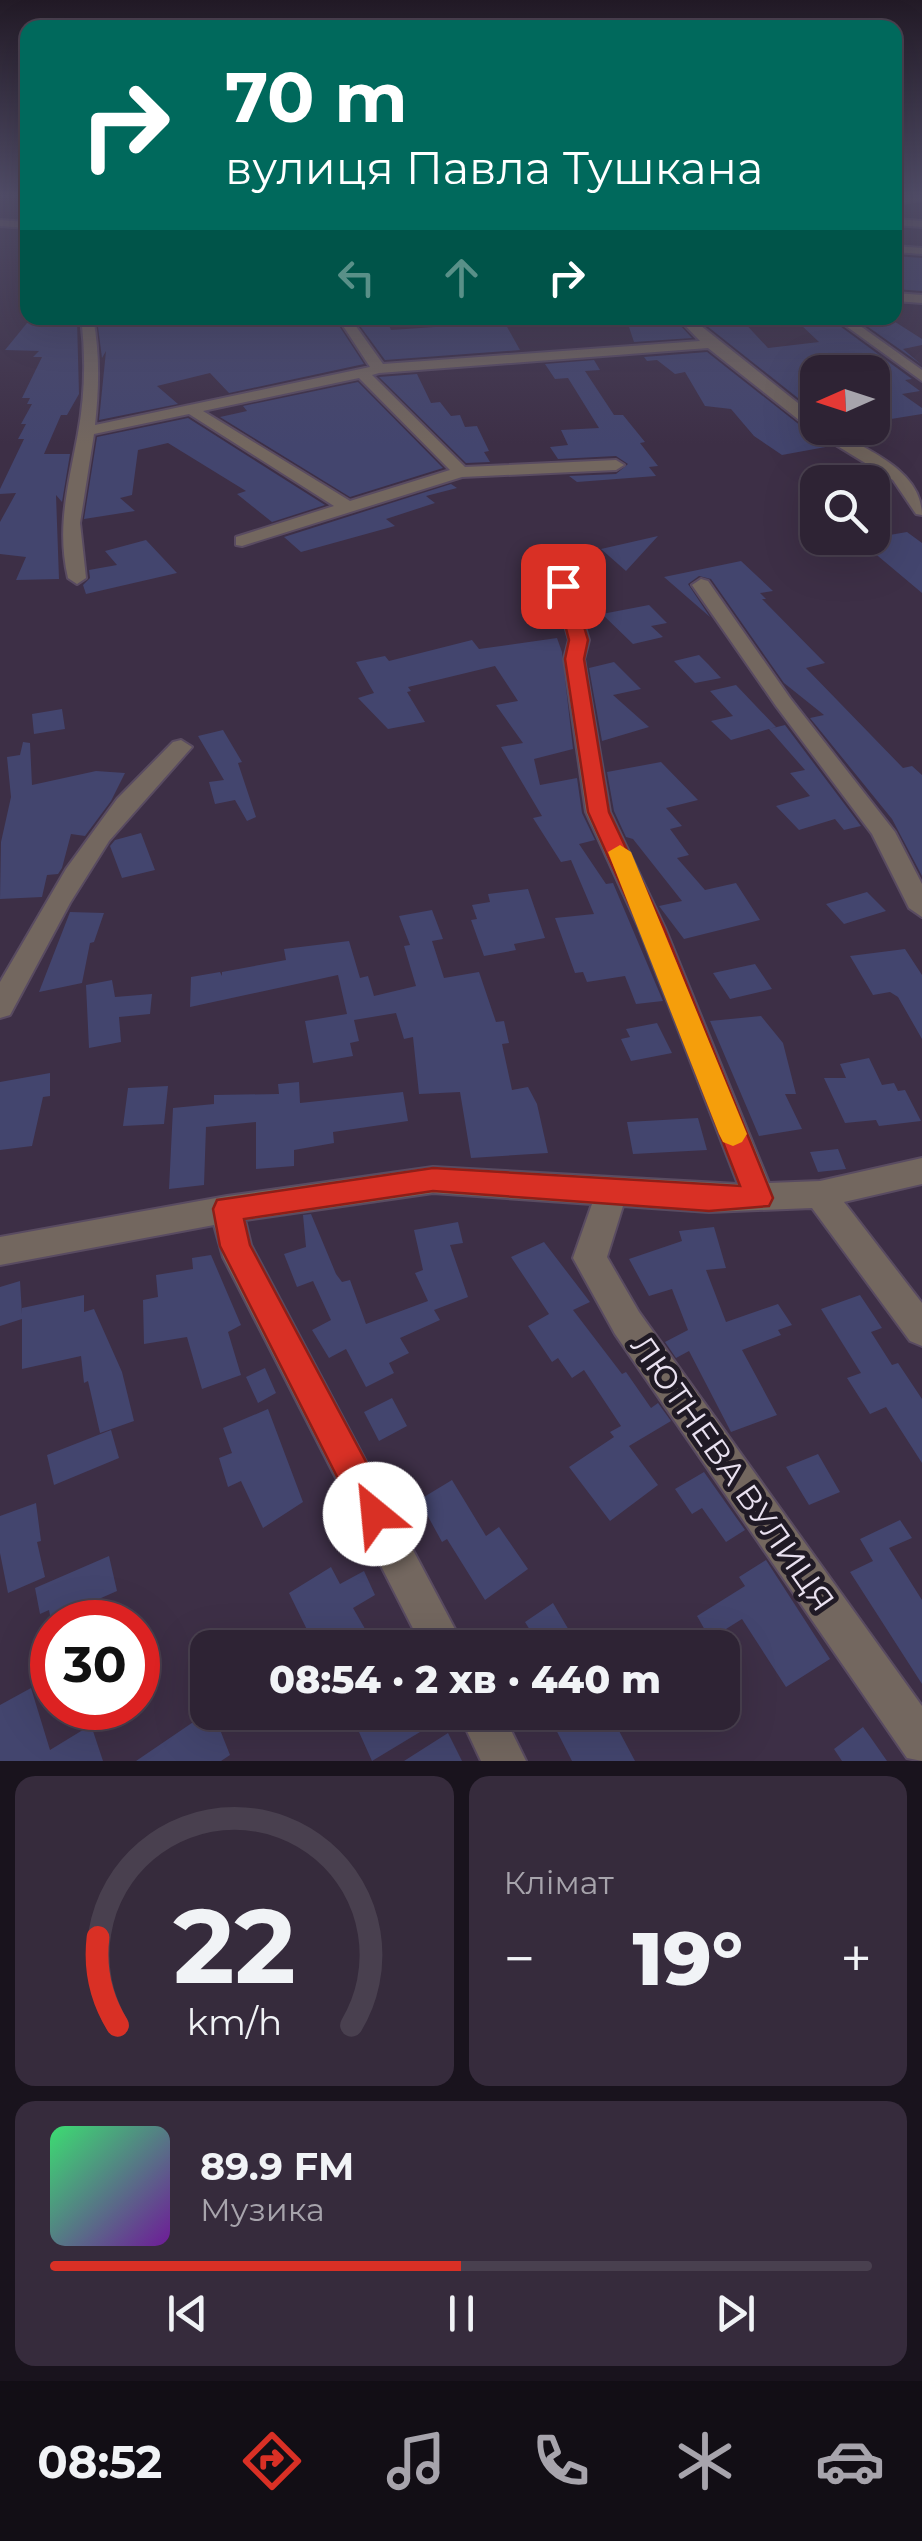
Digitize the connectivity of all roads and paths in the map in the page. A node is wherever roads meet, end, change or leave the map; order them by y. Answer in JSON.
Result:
{"nodes":[{"id":1,"x":88,"y":325,"type":"edge"},
{"id":2,"x":347,"y":325,"type":"edge"},
{"id":3,"x":691,"y":325,"type":"edge"},
{"id":4,"x":851,"y":325,"type":"edge"},
{"id":5,"x":711,"y":344,"type":"junction"},
{"id":6,"x":370,"y":371,"type":"junction"},
{"id":7,"x":922,"y":377,"type":"edge"},
{"id":8,"x":193,"y":410,"type":"junction"},
{"id":9,"x":800,"y":413,"type":"edge"},
{"id":10,"x":86,"y":431,"type":"junction"},
{"id":11,"x":848,"y":445,"type":"edge"},
{"id":12,"x":616,"y":465,"type":"dead end"},
{"id":13,"x":461,"y":472,"type":"junction"},
{"id":14,"x":348,"y":507,"type":"junction"},
{"id":15,"x":922,"y":510,"type":"edge"},
{"id":16,"x":242,"y":540,"type":"dead end"},
{"id":17,"x":77,"y":578,"type":"dead end"},
{"id":18,"x":701,"y":585,"type":"dead end"},
{"id":19,"x":563,"y":586,"type":"dead end"},
{"id":20,"x":181,"y":748,"type":"dead end"},
{"id":21,"x":922,"y":908,"type":"edge"},
{"id":22,"x":0,"y":1008,"type":"edge"},
{"id":23,"x":922,"y":1171,"type":"edge"},
{"id":24,"x":613,"y":1190,"type":"junction"},
{"id":25,"x":820,"y":1194,"type":"junction"},
{"id":26,"x":759,"y":1198,"type":"junction"},
{"id":27,"x":227,"y":1209,"type":"junction"},
{"id":28,"x":0,"y":1251,"type":"edge"},
{"id":29,"x":922,"y":1330,"type":"edge"},
{"id":30,"x":436,"y":1630,"type":"edge"},
{"id":31,"x":488,"y":1730,"type":"edge"},
{"id":32,"x":922,"y":1743,"type":"edge"},
{"id":33,"x":504,"y":1761,"type":"edge"}],
"edges":[{"from":1,"to":10,"type":"street"},
{"from":2,"to":6,"type":"street"},
{"from":3,"to":5,"type":"street"},
{"from":4,"to":7,"type":"street"},
{"from":5,"to":6,"type":"street"},
{"from":5,"to":9,"type":"street"},
{"from":6,"to":8,"type":"street"},
{"from":6,"to":13,"type":"street"},
{"from":8,"to":10,"type":"street"},
{"from":8,"to":14,"type":"street"},
{"from":10,"to":17,"type":"street"},
{"from":11,"to":15,"type":"street"},
{"from":12,"to":13,"type":"street"},
{"from":13,"to":14,"type":"street"},
{"from":14,"to":16,"type":"street"},
{"from":18,"to":21,"type":"street"},
{"from":19,"to":26,"type":"street"},
{"from":20,"to":22,"type":"street"},
{"from":23,"to":25,"type":"street"},
{"from":24,"to":26,"type":"street"},
{"from":24,"to":27,"type":"street"},
{"from":24,"to":32,"type":"street","name":"ЛЮТНЕВА ВУЛИЦЯ"},
{"from":25,"to":26,"type":"street"},
{"from":25,"to":29,"type":"street"},
{"from":27,"to":28,"type":"street"},
{"from":27,"to":30,"type":"street"},
{"from":31,"to":33,"type":"street"}]}
